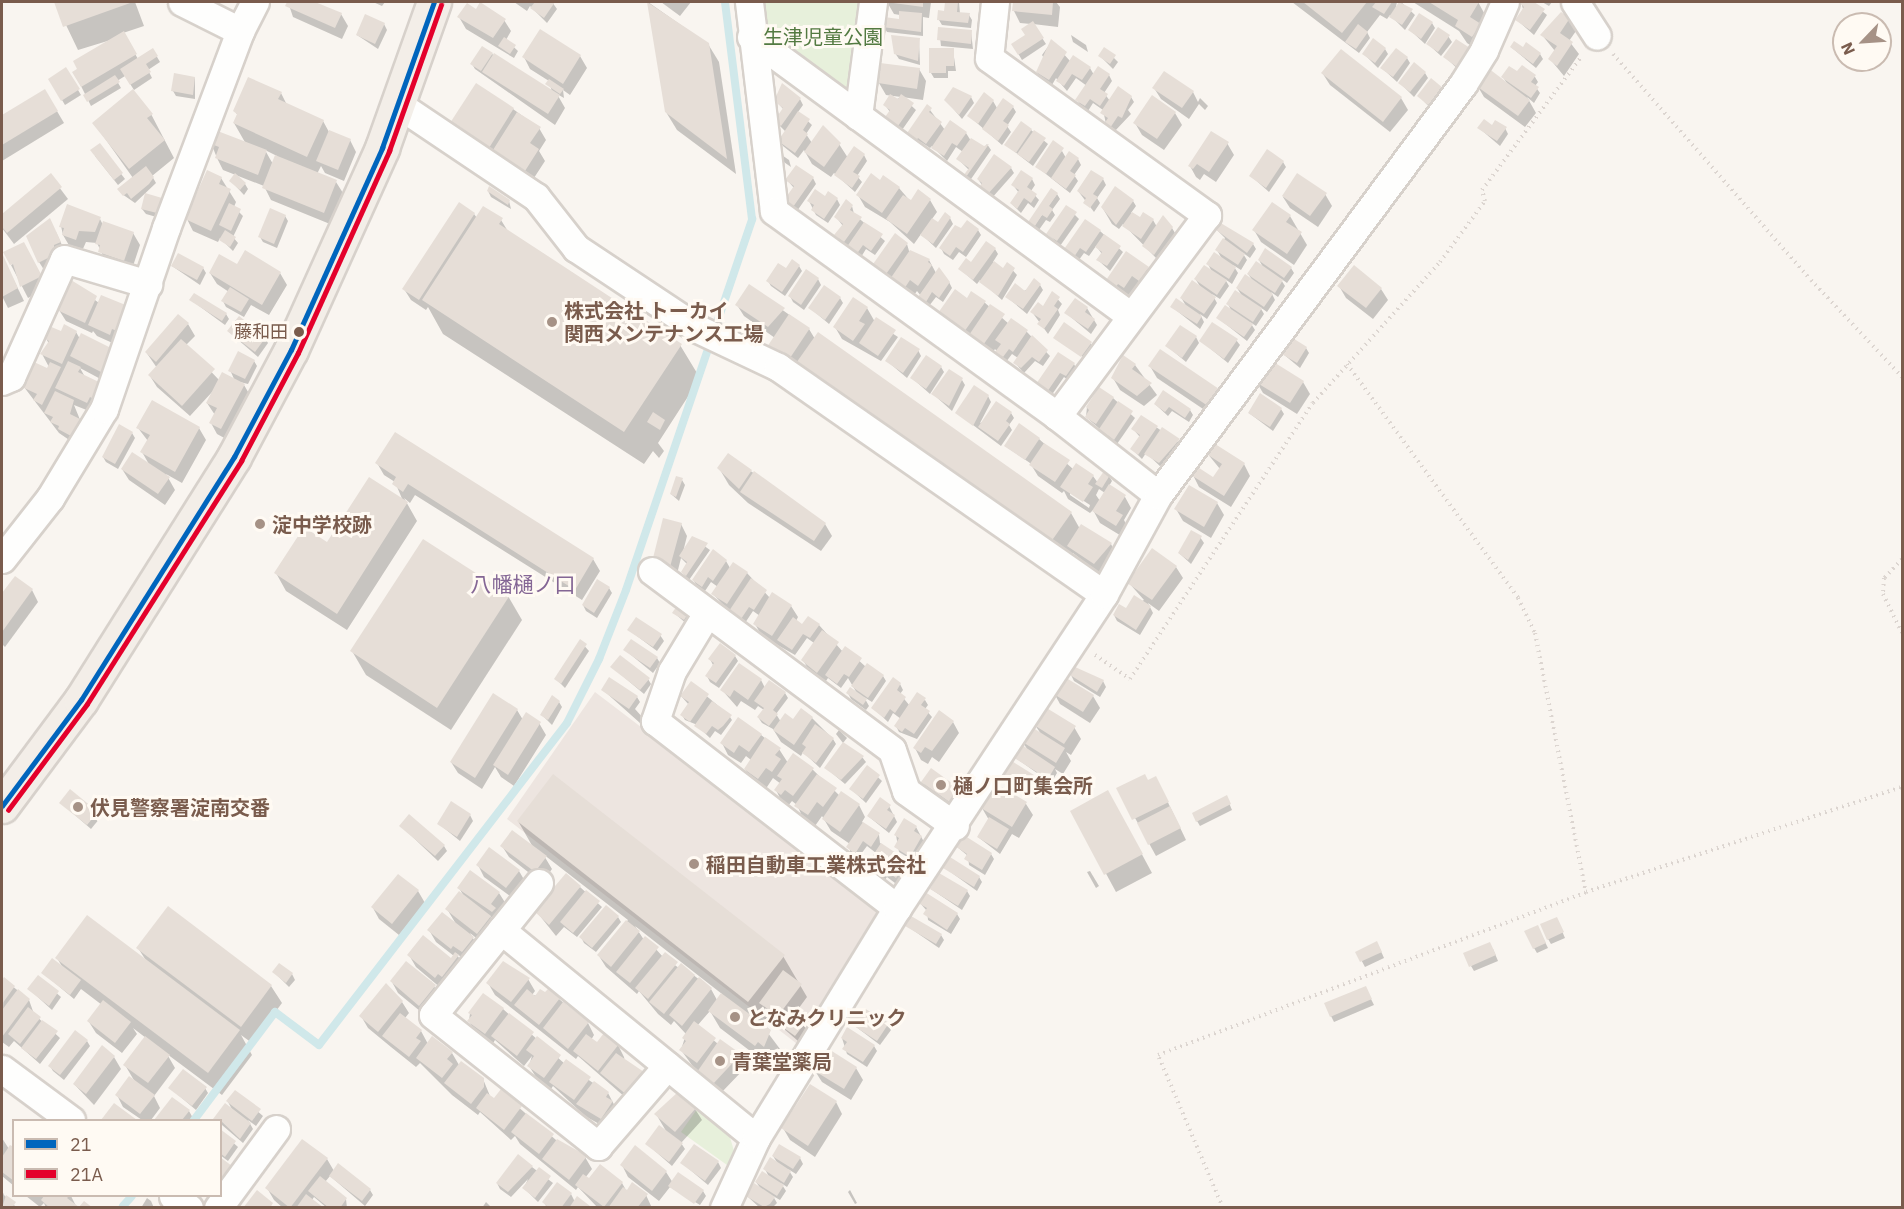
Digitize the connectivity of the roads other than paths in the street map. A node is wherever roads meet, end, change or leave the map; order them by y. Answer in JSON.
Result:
{"nodes":[{"id":1,"x":182,"y":2,"type":"edge"},
{"id":2,"x":255,"y":2,"type":"edge"},
{"id":3,"x":434,"y":2,"type":"edge"},
{"id":4,"x":749,"y":2,"type":"edge"},
{"id":5,"x":873,"y":2,"type":"edge"},
{"id":6,"x":994,"y":2,"type":"edge"},
{"id":7,"x":1505,"y":2,"type":"edge"},
{"id":8,"x":1575,"y":2,"type":"edge"},
{"id":9,"x":240,"y":31,"type":"junction"},
{"id":10,"x":1597,"y":36,"type":"road end"},
{"id":11,"x":751,"y":37,"type":"junction"},
{"id":12,"x":399,"y":105,"type":"junction"},
{"id":13,"x":858,"y":116,"type":"junction"},
{"id":14,"x":148,"y":284,"type":"junction"},
{"id":15,"x":1131,"y":316,"type":"junction"},
{"id":16,"x":2,"y":381,"type":"edge"},
{"id":17,"x":1057,"y":416,"type":"junction"},
{"id":18,"x":1158,"y":495,"type":"junction"},
{"id":19,"x":2,"y":559,"type":"edge"},
{"id":20,"x":652,"y":571,"type":"dead end"},
{"id":21,"x":1104,"y":594,"type":"junction"},
{"id":22,"x":707,"y":613,"type":"junction"},
{"id":23,"x":2,"y":806,"type":"edge"},
{"id":24,"x":955,"y":826,"type":"junction"},
{"id":25,"x":539,"y":883,"type":"dead end"},
{"id":26,"x":897,"y":908,"type":"junction"},
{"id":27,"x":501,"y":930,"type":"junction"},
{"id":28,"x":667,"y":1066,"type":"junction"},
{"id":29,"x":2,"y":1070,"type":"edge"},
{"id":30,"x":70,"y":1119,"type":"edge"},
{"id":31,"x":276,"y":1129,"type":"dead end"},
{"id":32,"x":756,"y":1138,"type":"junction"},
{"id":33,"x":173,"y":1197,"type":"edge"},
{"id":34,"x":729,"y":1206,"type":"edge"},
{"id":35,"x":189,"y":1208,"type":"edge"},
{"id":36,"x":218,"y":1208,"type":"edge"}],
"edges":[{"from":1,"to":9,"type":"street"},
{"from":2,"to":9,"type":"street"},
{"from":3,"to":12,"type":"main road"},
{"from":4,"to":11,"type":"street"},
{"from":5,"to":13,"type":"street"},
{"from":6,"to":15,"type":"street"},
{"from":7,"to":18,"type":"street"},
{"from":8,"to":10,"type":"street"},
{"from":9,"to":14,"type":"street"},
{"from":11,"to":13,"type":"street"},
{"from":11,"to":17,"type":"street"},
{"from":12,"to":21,"type":"street"},
{"from":12,"to":23,"type":"main road"},
{"from":13,"to":15,"type":"street"},
{"from":14,"to":16,"type":"street"},
{"from":14,"to":19,"type":"street"},
{"from":15,"to":17,"type":"street"},
{"from":17,"to":18,"type":"street"},
{"from":18,"to":21,"type":"street"},
{"from":20,"to":22,"type":"street"},
{"from":21,"to":24,"type":"street"},
{"from":22,"to":24,"type":"street"},
{"from":22,"to":26,"type":"street"},
{"from":24,"to":26,"type":"street"},
{"from":25,"to":27,"type":"street"},
{"from":26,"to":32,"type":"street"},
{"from":27,"to":28,"type":"street"},
{"from":27,"to":28,"type":"street"},
{"from":28,"to":32,"type":"street"},
{"from":29,"to":30,"type":"street"},
{"from":31,"to":36,"type":"street"},
{"from":32,"to":34,"type":"street"},
{"from":33,"to":35,"type":"street"}]}
